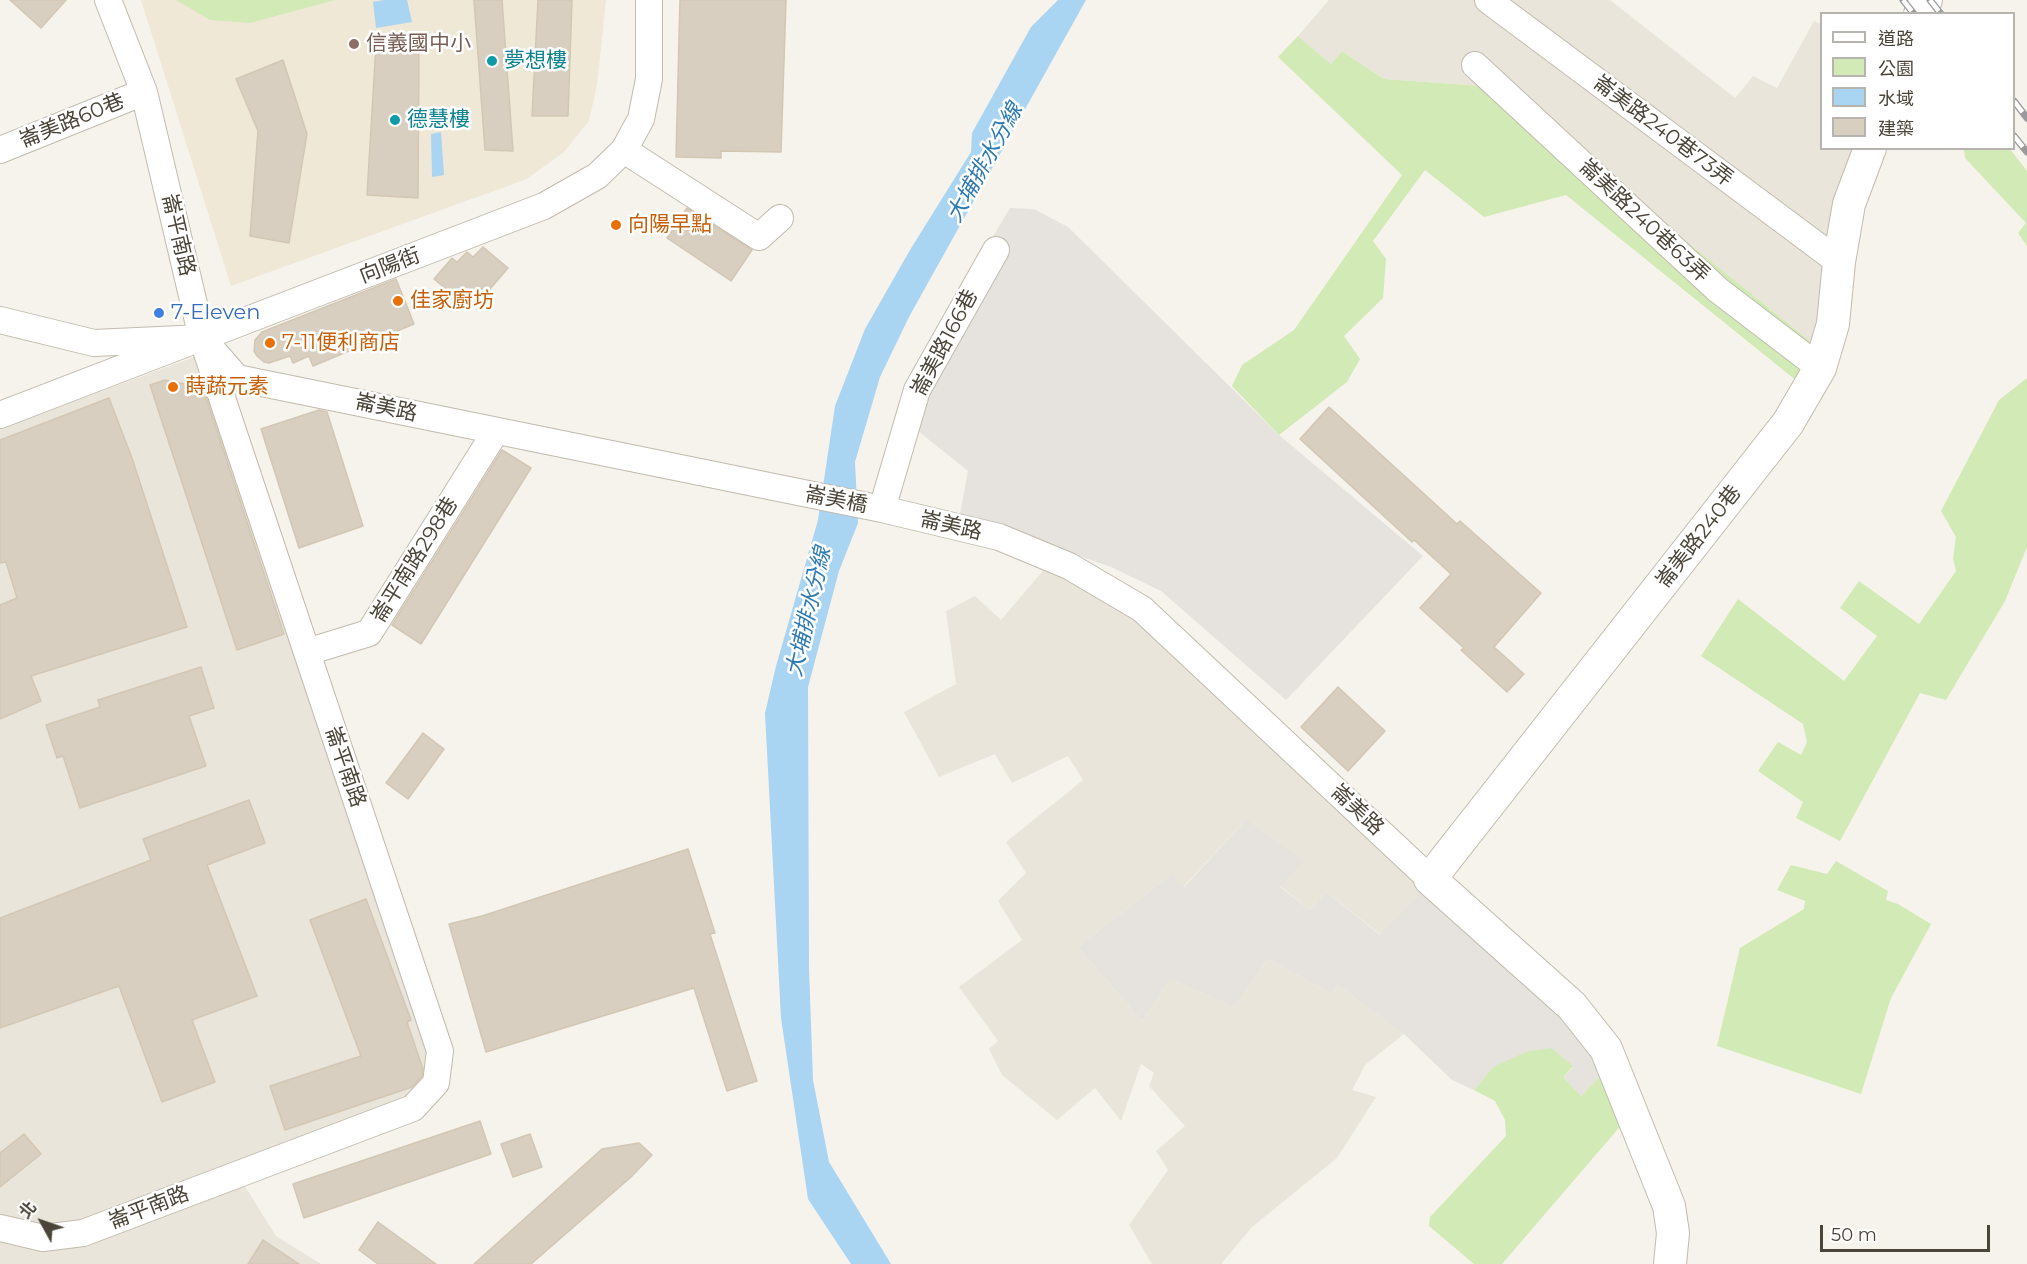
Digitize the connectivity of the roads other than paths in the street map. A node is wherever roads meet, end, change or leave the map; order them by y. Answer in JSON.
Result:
{"nodes":[{"id":1,"x":108,"y":0,"type":"edge"},
{"id":2,"x":649,"y":0,"type":"edge"},
{"id":3,"x":1488,"y":0,"type":"edge"},
{"id":4,"x":1475,"y":65,"type":"dead end"},
{"id":5,"x":144,"y":92,"type":"junction"},
{"id":6,"x":0,"y":150,"type":"edge"},
{"id":7,"x":624,"y":150,"type":"junction"},
{"id":8,"x":1869,"y":150,"type":"edge"},
{"id":9,"x":780,"y":218,"type":"dead end"},
{"id":10,"x":996,"y":250,"type":"dead end"},
{"id":11,"x":1839,"y":262,"type":"junction"},
{"id":12,"x":0,"y":320,"type":"edge"},
{"id":13,"x":202,"y":338,"type":"junction"},
{"id":14,"x":1820,"y":368,"type":"junction"},
{"id":15,"x":0,"y":415,"type":"edge"},
{"id":16,"x":496,"y":431,"type":"junction"},
{"id":17,"x":789,"y":490,"type":"joint"},
{"id":18,"x":882,"y":509,"type":"junction"},
{"id":19,"x":307,"y":652,"type":"junction"},
{"id":20,"x":1430,"y":879,"type":"junction"},
{"id":21,"x":0,"y":1228,"type":"edge"},
{"id":22,"x":1670,"y":1264,"type":"edge"}],
"edges":[{"from":1,"to":5,"type":"street","name":"崙平南路"},
{"from":2,"to":7,"type":"street","name":"向陽街"},
{"from":3,"to":11,"type":"street","name":"崙美路240巷73弄"},
{"from":4,"to":14,"type":"street","name":"崙美路240巷63弄"},
{"from":5,"to":6,"type":"street","name":"崙美路60巷"},
{"from":5,"to":13,"type":"street","name":"崙平南路"},
{"from":7,"to":9,"type":"street"},
{"from":7,"to":13,"type":"street","name":"向陽街"},
{"from":8,"to":11,"type":"street","name":"崙美路240巷"},
{"from":10,"to":18,"type":"street","name":"崙美路166巷"},
{"from":11,"to":14,"type":"street","name":"崙美路240巷"},
{"from":12,"to":13,"type":"street"},
{"from":13,"to":15,"type":"street","name":"向陽街"},
{"from":13,"to":16,"type":"street","name":"崙美路"},
{"from":13,"to":19,"type":"street","name":"崙平南路"},
{"from":14,"to":20,"type":"street","name":"崙美路240巷"},
{"from":16,"to":17,"type":"street","name":"崙美路"},
{"from":16,"to":19,"type":"street","name":"崙平南路298巷"},
{"from":17,"to":18,"type":"street","name":"崙美橋"},
{"from":18,"to":20,"type":"street","name":"崙美路"},
{"from":19,"to":21,"type":"street","name":"崙平南路"},
{"from":20,"to":22,"type":"street","name":"崙美路"}]}
